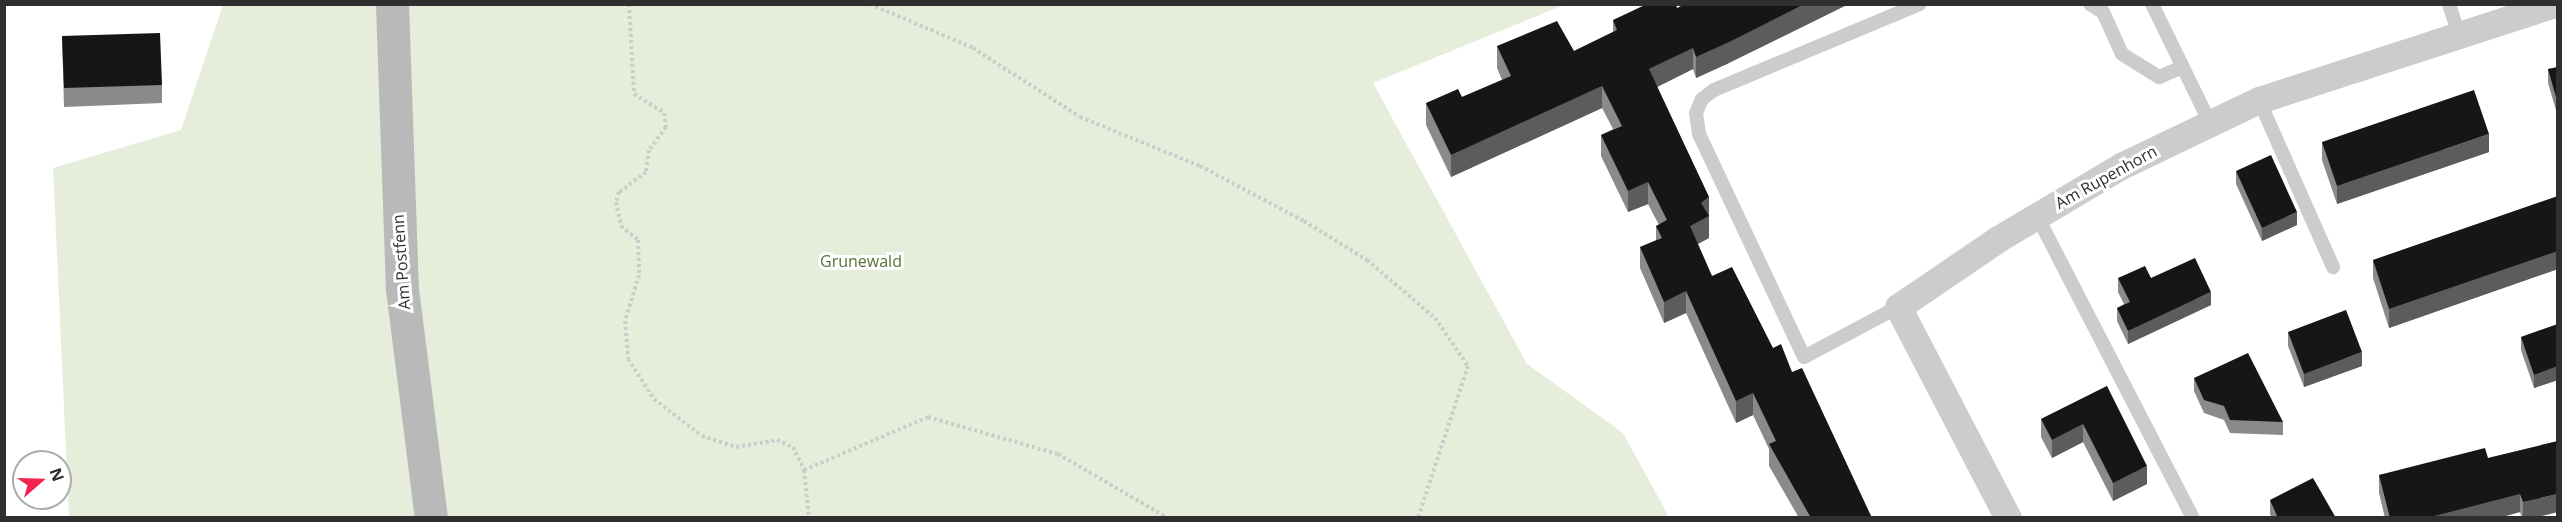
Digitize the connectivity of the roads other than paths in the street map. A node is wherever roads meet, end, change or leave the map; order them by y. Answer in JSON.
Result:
{"nodes":[{"id":1,"x":392,"y":4,"type":"edge"},
{"id":2,"x":1920,"y":4,"type":"edge"},
{"id":3,"x":2090,"y":4,"type":"edge"},
{"id":4,"x":2152,"y":4,"type":"edge"},
{"id":5,"x":2448,"y":4,"type":"edge"},
{"id":6,"x":2554,"y":4,"type":"edge"},
{"id":7,"x":2458,"y":32,"type":"junction"},
{"id":8,"x":2182,"y":67,"type":"junction"},
{"id":9,"x":2259,"y":100,"type":"junction"},
{"id":10,"x":2210,"y":123,"type":"junction"},
{"id":11,"x":2037,"y":216,"type":"junction"},
{"id":12,"x":2333,"y":267,"type":"dead end"},
{"id":13,"x":1898,"y":308,"type":"junction"},
{"id":14,"x":431,"y":518,"type":"edge"},
{"id":15,"x":2007,"y":518,"type":"edge"},
{"id":16,"x":2193,"y":518,"type":"edge"}],
"edges":[{"from":1,"to":14,"type":"street","name":"Am Postfenn"},
{"from":2,"to":13,"type":"lane"},
{"from":3,"to":8,"type":"lane"},
{"from":4,"to":8,"type":"lane"},
{"from":5,"to":7,"type":"lane"},
{"from":6,"to":7,"type":"street","name":"Am Rupenhorn"},
{"from":7,"to":9,"type":"street","name":"Am Rupenhorn"},
{"from":8,"to":10,"type":"lane"},
{"from":9,"to":10,"type":"street","name":"Am Rupenhorn"},
{"from":9,"to":12,"type":"lane"},
{"from":10,"to":11,"type":"street","name":"Am Rupenhorn"},
{"from":11,"to":13,"type":"street","name":"Am Rupenhorn"},
{"from":11,"to":16,"type":"lane"},
{"from":13,"to":15,"type":"street"}]}
